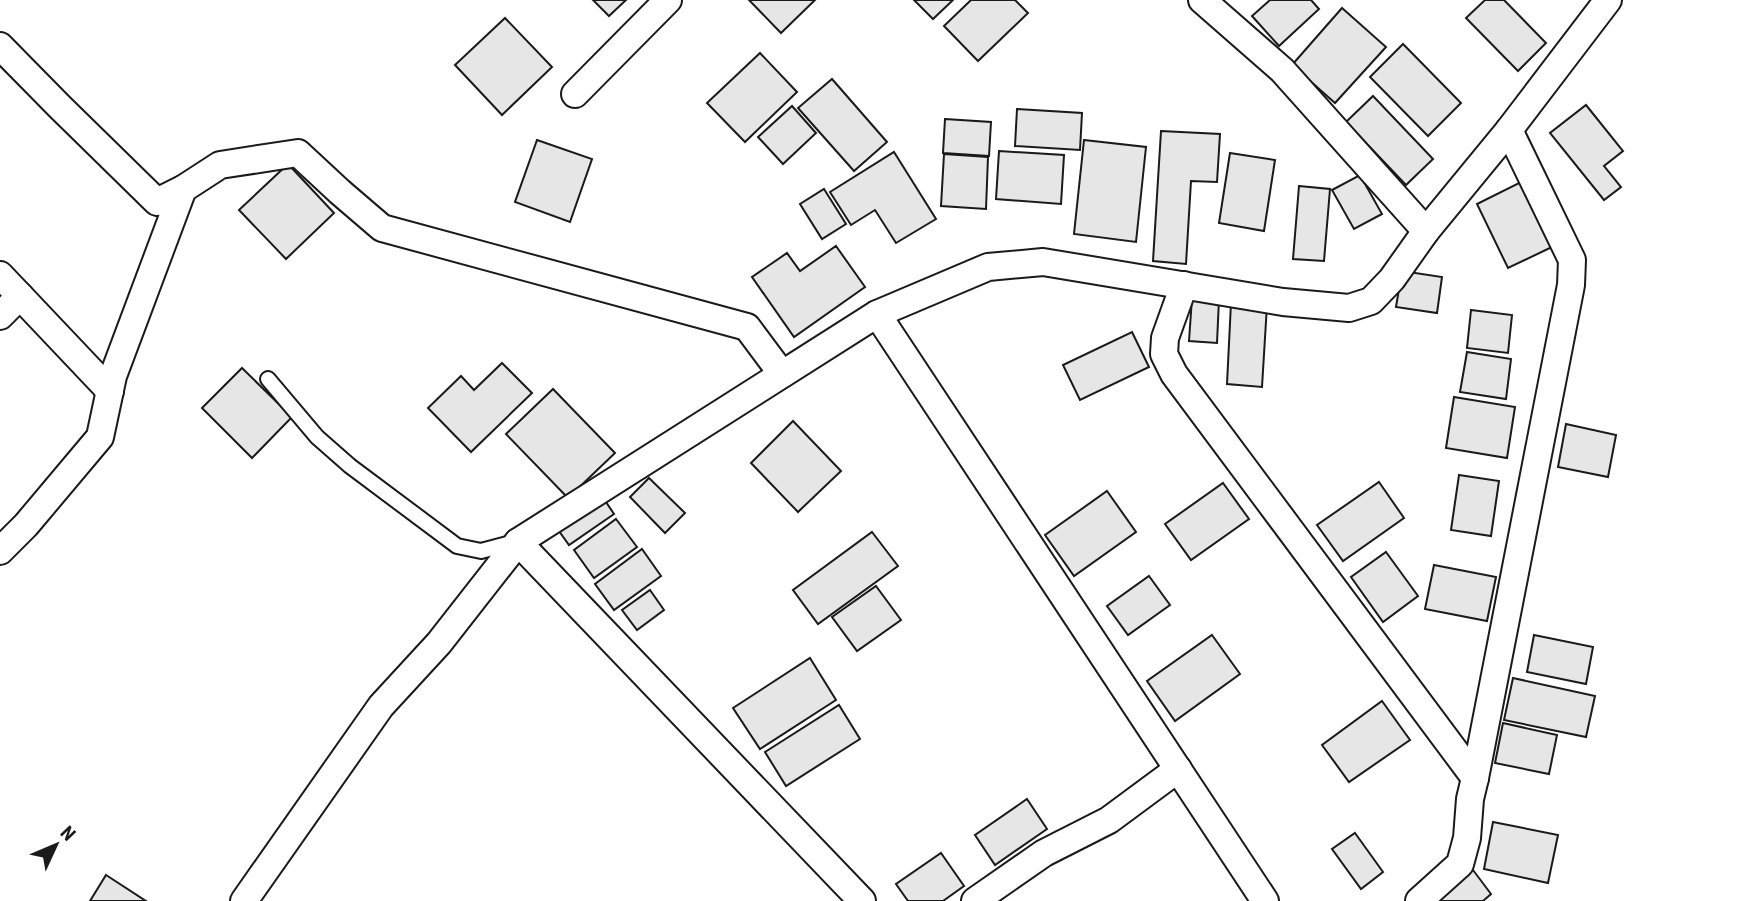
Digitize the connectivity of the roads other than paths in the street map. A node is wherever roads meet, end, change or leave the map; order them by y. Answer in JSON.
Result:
{"nodes":[{"id":1,"x":668,"y":0,"type":"edge"},
{"id":2,"x":1202,"y":0,"type":"edge"},
{"id":3,"x":1608,"y":0,"type":"edge"},
{"id":4,"x":0,"y":46,"type":"edge"},
{"id":5,"x":575,"y":94,"type":"dead end"},
{"id":6,"x":1509,"y":131,"type":"junction"},
{"id":7,"x":183,"y":189,"type":"junction"},
{"id":8,"x":1426,"y":231,"type":"junction"},
{"id":9,"x":0,"y":275,"type":"edge"},
{"id":10,"x":1184,"y":285,"type":"junction"},
{"id":11,"x":20,"y":296,"type":"junction"},
{"id":12,"x":877,"y":314,"type":"junction"},
{"id":13,"x":0,"y":316,"type":"edge"},
{"id":14,"x":782,"y":374,"type":"junction"},
{"id":15,"x":268,"y":379,"type":"dead end"},
{"id":16,"x":110,"y":391,"type":"junction"},
{"id":17,"x":518,"y":542,"type":"junction"},
{"id":18,"x":0,"y":551,"type":"edge"},
{"id":19,"x":1178,"y":769,"type":"junction"},
{"id":20,"x":1475,"y":778,"type":"junction"},
{"id":21,"x":244,"y":901,"type":"edge"},
{"id":22,"x":862,"y":901,"type":"edge"},
{"id":23,"x":975,"y":901,"type":"edge"},
{"id":24,"x":1265,"y":901,"type":"edge"},
{"id":25,"x":1419,"y":901,"type":"edge"}],
"edges":[{"from":1,"to":5,"type":"street"},
{"from":2,"to":8,"type":"street"},
{"from":3,"to":6,"type":"street"},
{"from":4,"to":7,"type":"street"},
{"from":6,"to":8,"type":"street"},
{"from":6,"to":20,"type":"street"},
{"from":7,"to":14,"type":"street"},
{"from":7,"to":16,"type":"street"},
{"from":8,"to":10,"type":"street"},
{"from":9,"to":11,"type":"street"},
{"from":10,"to":12,"type":"street"},
{"from":10,"to":20,"type":"street"},
{"from":11,"to":13,"type":"street"},
{"from":11,"to":16,"type":"street"},
{"from":12,"to":14,"type":"street"},
{"from":12,"to":19,"type":"street"},
{"from":14,"to":17,"type":"street"},
{"from":15,"to":17,"type":"lane"},
{"from":16,"to":18,"type":"street"},
{"from":17,"to":21,"type":"street"},
{"from":17,"to":22,"type":"street"},
{"from":19,"to":23,"type":"street"},
{"from":19,"to":24,"type":"street"},
{"from":20,"to":25,"type":"street"}]}
